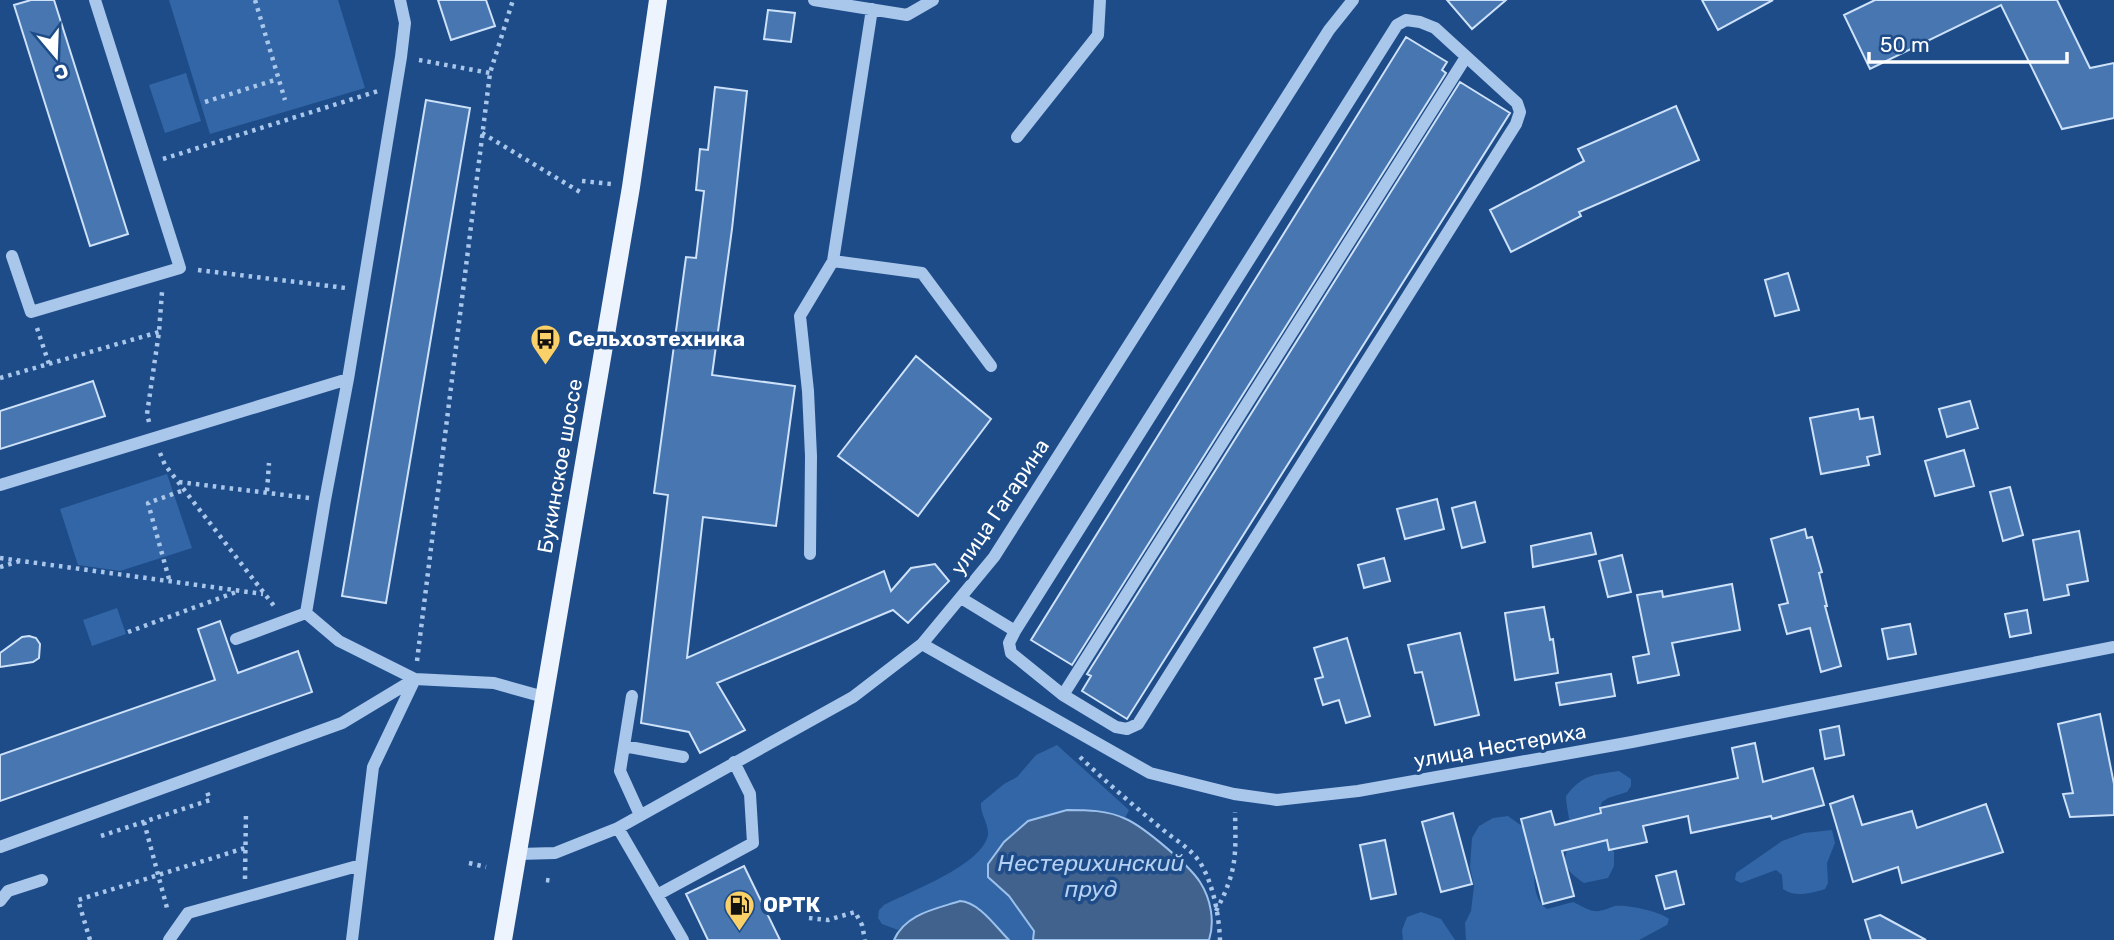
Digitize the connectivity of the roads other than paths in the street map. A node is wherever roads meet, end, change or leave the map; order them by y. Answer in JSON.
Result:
{"nodes":[{"id":1,"x":95,"y":0,"type":"edge"},
{"id":2,"x":400,"y":0,"type":"edge"},
{"id":3,"x":658,"y":0,"type":"edge"},
{"id":4,"x":814,"y":0,"type":"edge"},
{"id":5,"x":1100,"y":0,"type":"edge"},
{"id":6,"x":1353,"y":0,"type":"edge"},
{"id":7,"x":930,"y":1,"type":"edge"},
{"id":8,"x":872,"y":9,"type":"junction"},
{"id":9,"x":1466,"y":57,"type":"junction"},
{"id":10,"x":1017,"y":137,"type":"dead end"},
{"id":11,"x":12,"y":256,"type":"dead end"},
{"id":12,"x":833,"y":261,"type":"junction"},
{"id":13,"x":991,"y":366,"type":"dead end"},
{"id":14,"x":348,"y":380,"type":"junction"},
{"id":15,"x":0,"y":485,"type":"edge"},
{"id":16,"x":810,"y":554,"type":"dead end"},
{"id":17,"x":961,"y":598,"type":"junction"},
{"id":18,"x":306,"y":613,"type":"junction"},
{"id":19,"x":1016,"y":631,"type":"junction"},
{"id":20,"x":236,"y":639,"type":"dead end"},
{"id":21,"x":922,"y":644,"type":"junction"},
{"id":22,"x":2114,"y":648,"type":"edge"},
{"id":23,"x":415,"y":679,"type":"junction"},
{"id":24,"x":1063,"y":695,"type":"junction"},
{"id":25,"x":632,"y":696,"type":"dead end"},
{"id":26,"x":544,"y":697,"type":"junction"},
{"id":27,"x":624,"y":746,"type":"junction"},
{"id":28,"x":683,"y":757,"type":"dead end"},
{"id":29,"x":734,"y":762,"type":"junction"},
{"id":30,"x":640,"y":815,"type":"junction"},
{"id":31,"x":618,"y":828,"type":"junction"},
{"id":32,"x":0,"y":847,"type":"edge"},
{"id":33,"x":519,"y":854,"type":"junction"},
{"id":34,"x":361,"y":865,"type":"junction"},
{"id":35,"x":42,"y":880,"type":"dead end"},
{"id":36,"x":657,"y":895,"type":"junction"},
{"id":37,"x":0,"y":901,"type":"edge"},
{"id":38,"x":174,"y":932,"type":"edge"},
{"id":39,"x":352,"y":940,"type":"edge"},
{"id":40,"x":503,"y":940,"type":"edge"},
{"id":41,"x":683,"y":940,"type":"edge"}],
"edges":[{"from":1,"to":11,"type":"street"},
{"from":2,"to":14,"type":"street"},
{"from":3,"to":26,"type":"main road","name":"Букинское шоссе"},
{"from":4,"to":8,"type":"street"},
{"from":5,"to":10,"type":"street"},
{"from":6,"to":17,"type":"street","name":"улица Гагарина"},
{"from":7,"to":8,"type":"street"},
{"from":8,"to":12,"type":"street"},
{"from":9,"to":19,"type":"street"},
{"from":9,"to":24,"type":"street"},
{"from":9,"to":24,"type":"street"},
{"from":12,"to":13,"type":"street"},
{"from":12,"to":16,"type":"street"},
{"from":14,"to":15,"type":"street"},
{"from":14,"to":18,"type":"street"},
{"from":17,"to":19,"type":"street"},
{"from":17,"to":21,"type":"street","name":"улица Гагарина"},
{"from":18,"to":20,"type":"street"},
{"from":18,"to":23,"type":"street"},
{"from":19,"to":24,"type":"street"},
{"from":21,"to":22,"type":"street","name":"улица Нестериха"},
{"from":21,"to":29,"type":"street","name":"улица Гагарина"},
{"from":23,"to":26,"type":"street"},
{"from":23,"to":32,"type":"street"},
{"from":23,"to":34,"type":"street"},
{"from":25,"to":27,"type":"street"},
{"from":26,"to":33,"type":"main road","name":"Букинское шоссе"},
{"from":27,"to":28,"type":"street"},
{"from":27,"to":30,"type":"street"},
{"from":29,"to":30,"type":"street","name":"улица Гагарина"},
{"from":29,"to":36,"type":"street"},
{"from":30,"to":31,"type":"street","name":"улица Гагарина"},
{"from":31,"to":33,"type":"street","name":"улица Гагарина"},
{"from":31,"to":36,"type":"street"},
{"from":33,"to":40,"type":"main road","name":"Букинское шоссе"},
{"from":34,"to":38,"type":"street"},
{"from":34,"to":39,"type":"street"},
{"from":35,"to":37,"type":"street"},
{"from":36,"to":41,"type":"street"}]}
